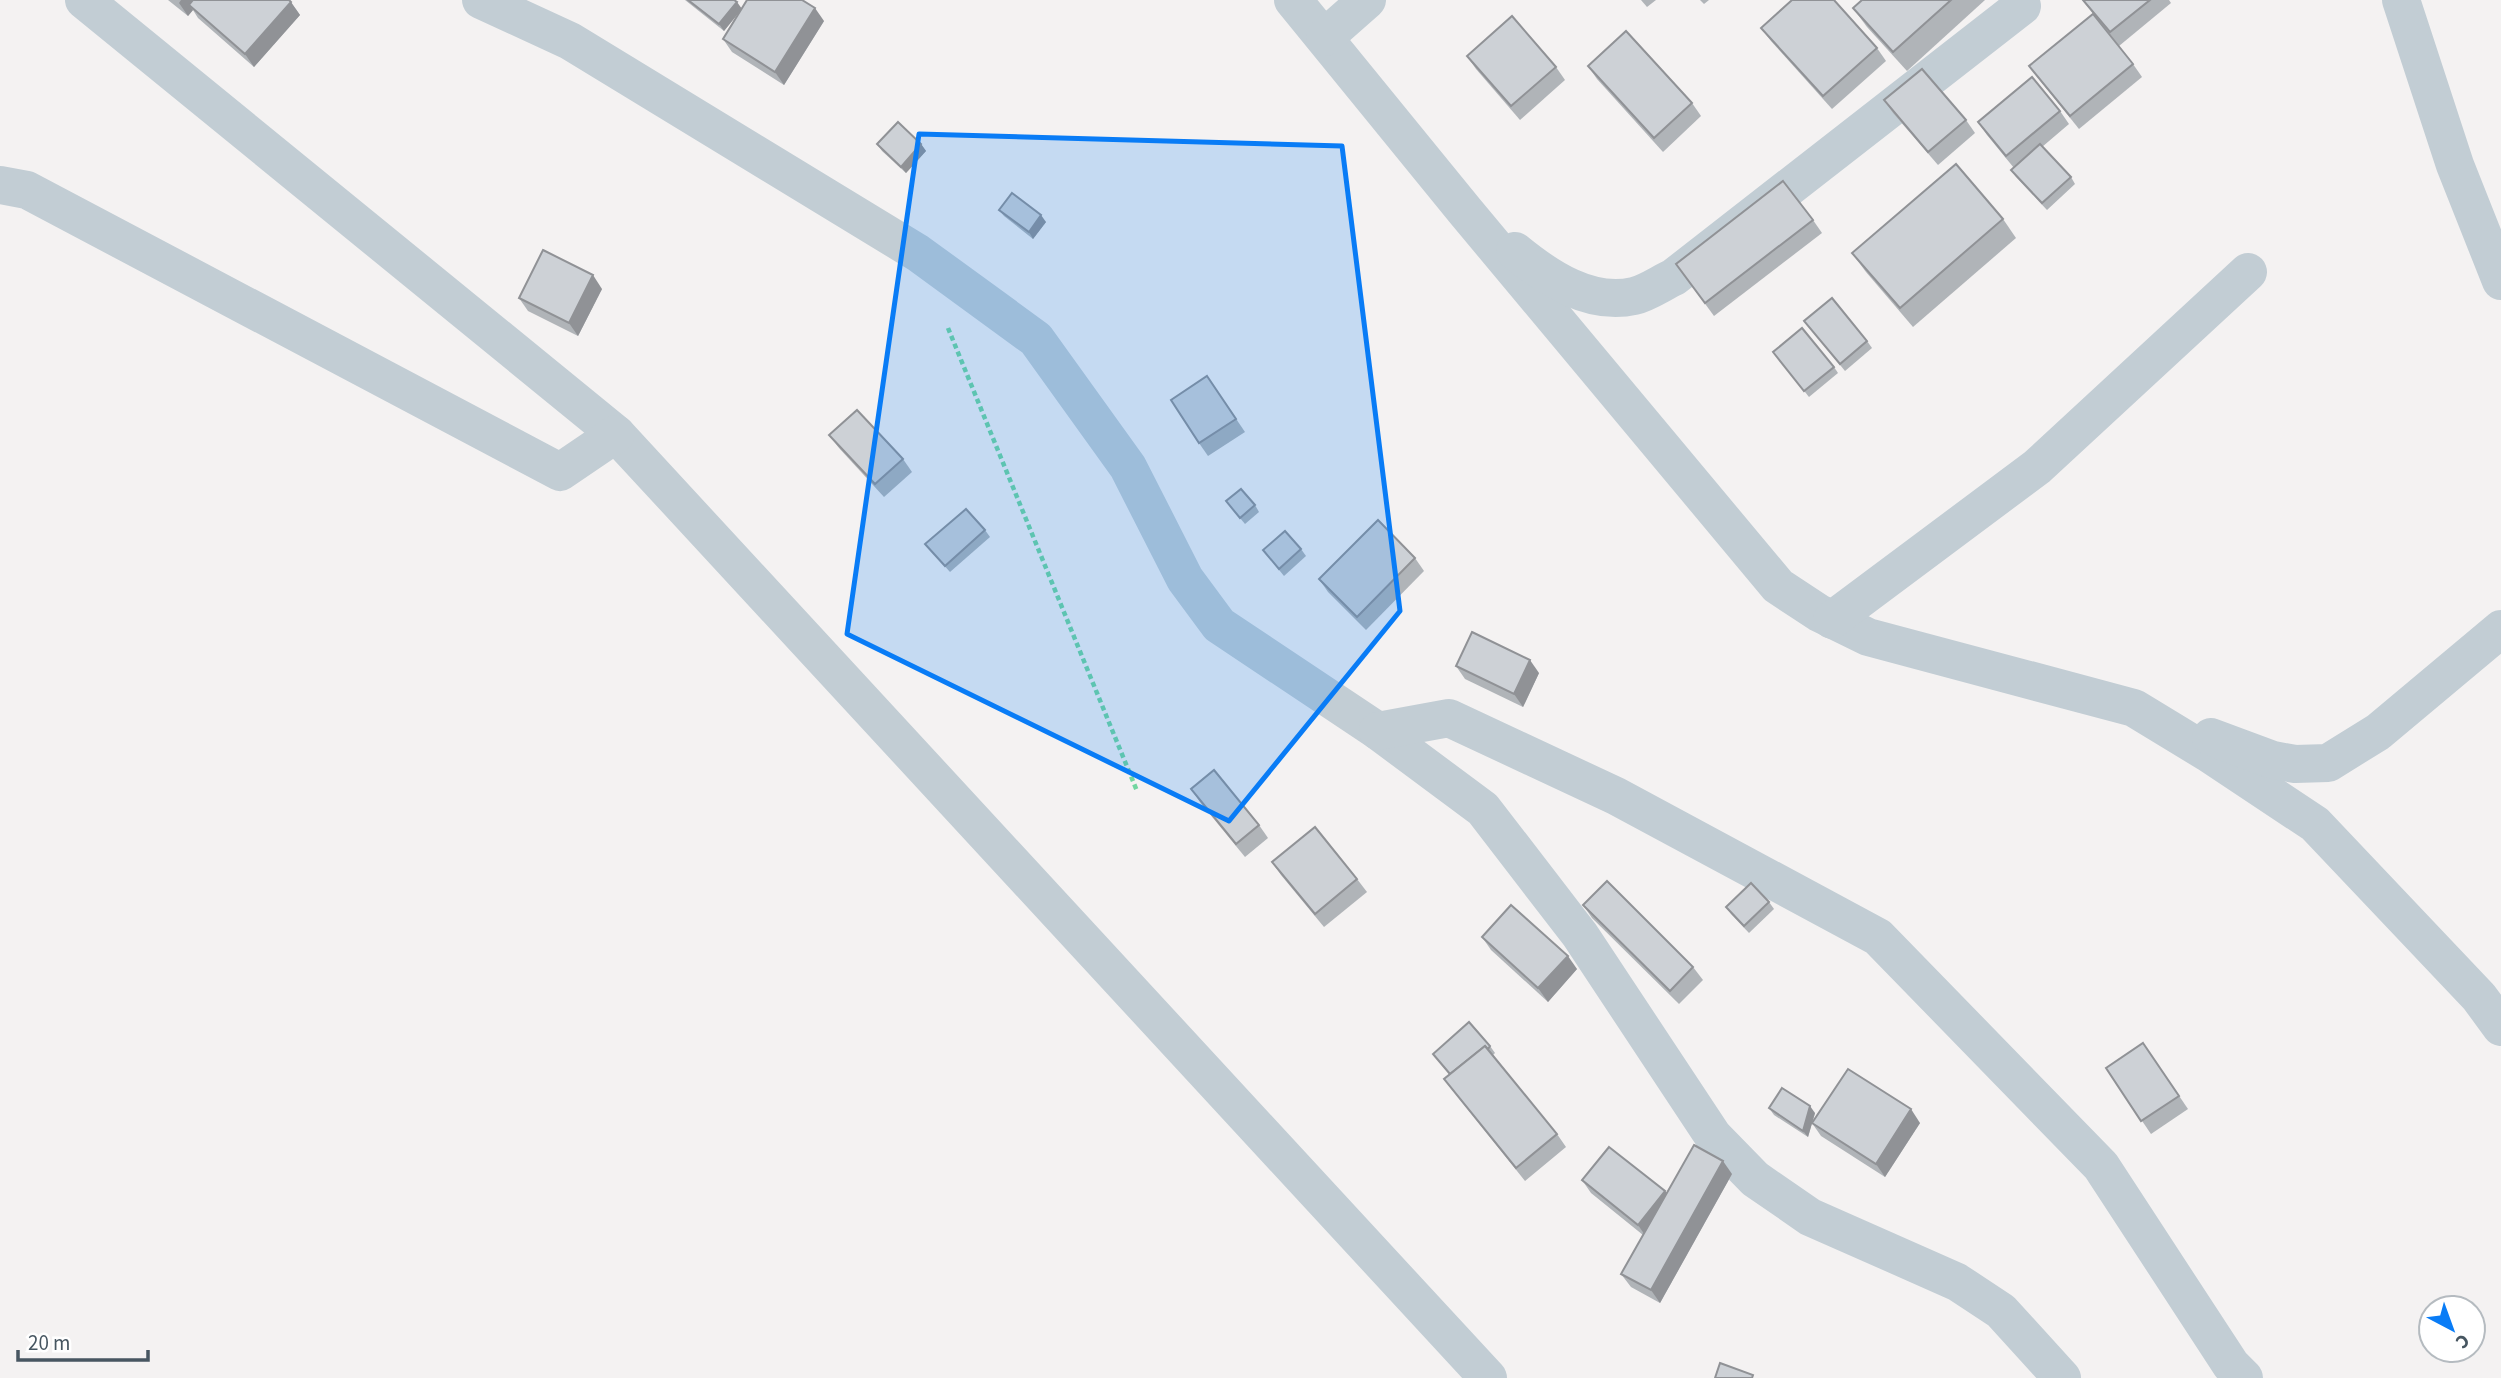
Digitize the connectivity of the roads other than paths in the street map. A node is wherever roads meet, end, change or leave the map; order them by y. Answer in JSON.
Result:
{"nodes":[{"id":1,"x":84,"y":0,"type":"edge"},
{"id":2,"x":481,"y":0,"type":"edge"},
{"id":3,"x":1293,"y":0,"type":"edge"},
{"id":4,"x":1367,"y":0,"type":"edge"},
{"id":5,"x":2401,"y":0,"type":"edge"},
{"id":6,"x":2022,"y":6,"type":"dead end"},
{"id":7,"x":1325,"y":37,"type":"junction"},
{"id":8,"x":0,"y":185,"type":"edge"},
{"id":9,"x":1465,"y":211,"type":"junction"},
{"id":10,"x":2248,"y":272,"type":"dead end"},
{"id":11,"x":2501,"y":281,"type":"edge"},
{"id":12,"x":616,"y":435,"type":"junction"},
{"id":13,"x":1832,"y":620,"type":"junction"},
{"id":14,"x":2501,"y":629,"type":"edge"},
{"id":15,"x":2134,"y":708,"type":"junction"},
{"id":16,"x":1378,"y":731,"type":"junction"},
{"id":17,"x":2501,"y":1027,"type":"edge"},
{"id":18,"x":1488,"y":1378,"type":"edge"},
{"id":19,"x":2062,"y":1378,"type":"edge"},
{"id":20,"x":2244,"y":1378,"type":"edge"}],
"edges":[{"from":1,"to":12,"type":"street"},
{"from":2,"to":16,"type":"street"},
{"from":3,"to":7,"type":"street"},
{"from":4,"to":7,"type":"street"},
{"from":5,"to":11,"type":"street"},
{"from":6,"to":9,"type":"street"},
{"from":7,"to":9,"type":"street"},
{"from":8,"to":12,"type":"street"},
{"from":9,"to":13,"type":"street"},
{"from":10,"to":13,"type":"street"},
{"from":12,"to":18,"type":"street"},
{"from":13,"to":15,"type":"street"},
{"from":14,"to":15,"type":"street"},
{"from":15,"to":17,"type":"street"},
{"from":16,"to":19,"type":"street"},
{"from":16,"to":20,"type":"street"}]}
